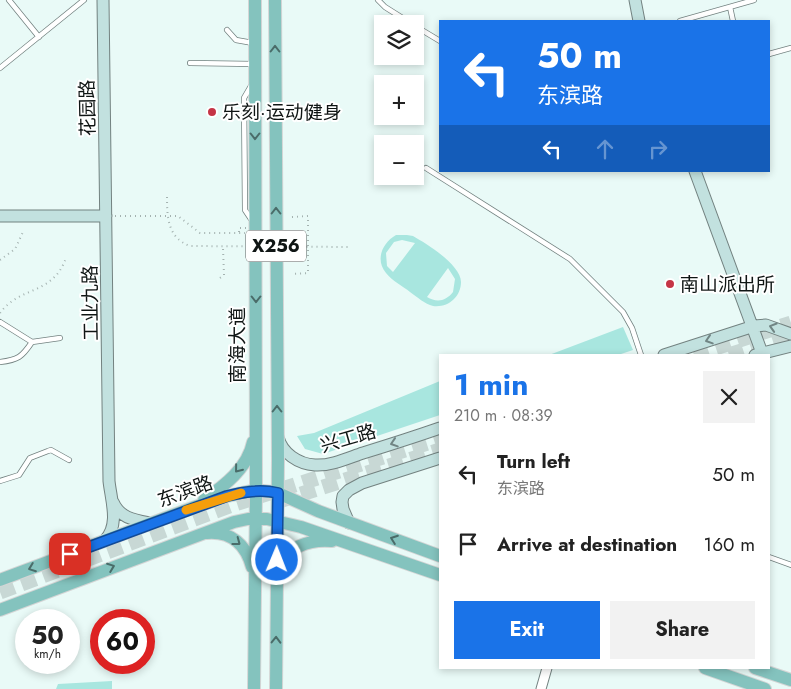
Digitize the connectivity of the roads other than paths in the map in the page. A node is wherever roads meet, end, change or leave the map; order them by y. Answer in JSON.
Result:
{"nodes":[{"id":1,"x":9,"y":0,"type":"edge"},
{"id":2,"x":84,"y":0,"type":"edge"},
{"id":3,"x":103,"y":0,"type":"edge"},
{"id":4,"x":255,"y":0,"type":"edge"},
{"id":5,"x":275,"y":0,"type":"edge"},
{"id":6,"x":378,"y":0,"type":"edge"},
{"id":7,"x":635,"y":0,"type":"edge"},
{"id":8,"x":754,"y":0,"type":"edge"},
{"id":9,"x":730,"y":7,"type":"junction"},
{"id":10,"x":397,"y":15,"type":"edge"},
{"id":11,"x":639,"y":20,"type":"edge"},
{"id":12,"x":684,"y":20,"type":"edge"},
{"id":13,"x":733,"y":20,"type":"edge"},
{"id":14,"x":227,"y":30,"type":"dead end"},
{"id":15,"x":424,"y":32,"type":"edge"},
{"id":16,"x":39,"y":36,"type":"junction"},
{"id":17,"x":439,"y":40,"type":"edge"},
{"id":18,"x":254,"y":43,"type":"junction"},
{"id":19,"x":791,"y":48,"type":"edge"},
{"id":20,"x":770,"y":54,"type":"edge"},
{"id":21,"x":190,"y":63,"type":"dead end"},
{"id":22,"x":254,"y":64,"type":"junction"},
{"id":23,"x":0,"y":68,"type":"edge"},
{"id":24,"x":426,"y":168,"type":"dead end"},
{"id":25,"x":695,"y":172,"type":"edge"},
{"id":26,"x":0,"y":216,"type":"edge"},
{"id":27,"x":106,"y":216,"type":"junction"},
{"id":28,"x":0,"y":322,"type":"edge"},
{"id":29,"x":754,"y":326,"type":"junction"},
{"id":30,"x":791,"y":334,"type":"edge"},
{"id":31,"x":60,"y":338,"type":"dead end"},
{"id":32,"x":32,"y":342,"type":"junction"},
{"id":33,"x":791,"y":346,"type":"edge"},
{"id":34,"x":641,"y":354,"type":"edge"},
{"id":35,"x":667,"y":354,"type":"edge"},
{"id":36,"x":759,"y":354,"type":"edge"},
{"id":37,"x":0,"y":362,"type":"edge"},
{"id":38,"x":256,"y":425,"type":"junction"},
{"id":39,"x":439,"y":428,"type":"edge"},
{"id":40,"x":278,"y":435,"type":"junction"},
{"id":41,"x":439,"y":458,"type":"edge"},
{"id":42,"x":69,"y":460,"type":"dead end"},
{"id":43,"x":0,"y":481,"type":"edge"},
{"id":44,"x":256,"y":490,"type":"junction"},
{"id":45,"x":278,"y":493,"type":"junction"},
{"id":46,"x":111,"y":496,"type":"junction"},
{"id":47,"x":192,"y":508,"type":"junction"},
{"id":48,"x":256,"y":519,"type":"junction"},
{"id":49,"x":278,"y":521,"type":"junction"},
{"id":50,"x":349,"y":522,"type":"junction"},
{"id":51,"x":150,"y":524,"type":"junction"},
{"id":52,"x":191,"y":536,"type":"junction"},
{"id":53,"x":104,"y":540,"type":"junction"},
{"id":54,"x":348,"y":544,"type":"junction"},
{"id":55,"x":439,"y":556,"type":"edge"},
{"id":56,"x":770,"y":557,"type":"edge"},
{"id":57,"x":791,"y":565,"type":"edge"},
{"id":58,"x":439,"y":575,"type":"edge"},
{"id":59,"x":277,"y":576,"type":"junction"},
{"id":60,"x":0,"y":580,"type":"edge"},
{"id":61,"x":254,"y":584,"type":"junction"},
{"id":62,"x":0,"y":610,"type":"edge"},
{"id":63,"x":547,"y":669,"type":"edge"},
{"id":64,"x":708,"y":669,"type":"edge"},
{"id":65,"x":758,"y":669,"type":"edge"},
{"id":66,"x":791,"y":680,"type":"edge"},
{"id":67,"x":254,"y":689,"type":"edge"},
{"id":68,"x":276,"y":689,"type":"edge"},
{"id":69,"x":541,"y":689,"type":"edge"},
{"id":70,"x":765,"y":689,"type":"edge"}],
"edges":[{"from":1,"to":16,"type":"lane"},
{"from":2,"to":16,"type":"lane"},
{"from":3,"to":27,"type":"street","name":"花园路"},
{"from":4,"to":18,"type":"main road","name":"南海大道","number":"X256"},
{"from":40,"to":5,"type":"main road","number":"X256","one_way":true},
{"from":6,"to":10,"type":"lane"},
{"from":7,"to":11,"type":"street"},
{"from":8,"to":9,"type":"lane"},
{"from":9,"to":12,"type":"lane"},
{"from":9,"to":13,"type":"lane"},
{"from":14,"to":18,"type":"lane"},
{"from":15,"to":17,"type":"lane"},
{"from":16,"to":23,"type":"lane"},
{"from":18,"to":22,"type":"main road","name":"南海大道","number":"X256"},
{"from":19,"to":20,"type":"lane"},
{"from":21,"to":22,"type":"lane"},
{"from":22,"to":38,"type":"main road","name":"南海大道","number":"X256","one_way":true},
{"from":24,"to":34,"type":"lane"},
{"from":25,"to":29,"type":"street"},
{"from":26,"to":27,"type":"street"},
{"from":27,"to":46,"type":"street","name":"工业九路"},
{"from":28,"to":32,"type":"lane"},
{"from":30,"to":29,"type":"street","one_way":true},
{"from":29,"to":35,"type":"street","one_way":true},
{"from":29,"to":36,"type":"street"},
{"from":31,"to":32,"type":"lane"},
{"from":32,"to":37,"type":"lane"},
{"from":33,"to":36,"type":"street"},
{"from":38,"to":44,"type":"main road","name":"南海大道","number":"X256"},
{"from":38,"to":47,"type":"main road","one_way":true},
{"from":39,"to":40,"type":"street","name":"兴工路","one_way":true},
{"from":40,"to":45,"type":"main road","number":"X256"},
{"from":41,"to":50,"type":"street"},
{"from":42,"to":43,"type":"lane"},
{"from":44,"to":45,"type":"main road","name":"东滨路"},
{"from":44,"to":47,"type":"main road","name":"东滨路"},
{"from":44,"to":48,"type":"main road","name":"南海大道","number":"X256"},
{"from":45,"to":49,"type":"main road","number":"X256"},
{"from":45,"to":50,"type":"main road","name":"东滨路"},
{"from":46,"to":51,"type":"street"},
{"from":46,"to":53,"type":"street","name":"工业九路"},
{"from":47,"to":51,"type":"main road","name":"东滨路"},
{"from":48,"to":49,"type":"main road"},
{"from":48,"to":52,"type":"main road"},
{"from":48,"to":61,"type":"main road","name":"南海大道","number":"X256"},
{"from":49,"to":54,"type":"main road"},
{"from":49,"to":59,"type":"main road","number":"X256"},
{"from":55,"to":50,"type":"main road","name":"东滨路","one_way":true},
{"from":51,"to":53,"type":"main road","name":"东滨路"},
{"from":52,"to":61,"type":"main road","one_way":true},
{"from":62,"to":52,"type":"main road","one_way":true},
{"from":53,"to":60,"type":"main road","name":"东滨路","one_way":true},
{"from":54,"to":58,"type":"main road"},
{"from":54,"to":59,"type":"main road"},
{"from":56,"to":57,"type":"lane"},
{"from":68,"to":59,"type":"main road","number":"X256","one_way":true},
{"from":61,"to":67,"type":"main road","name":"南海大道","number":"X256"},
{"from":63,"to":69,"type":"street"},
{"from":64,"to":70,"type":"main road"},
{"from":65,"to":66,"type":"main road"}]}
